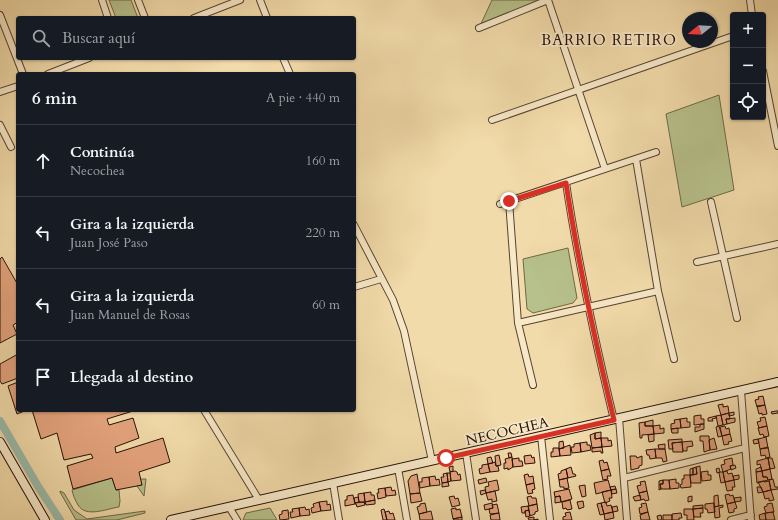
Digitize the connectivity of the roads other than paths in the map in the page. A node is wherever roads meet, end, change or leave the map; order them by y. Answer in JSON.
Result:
{"nodes":[{"id":1,"x":102,"y":0,"type":"edge"},
{"id":2,"x":138,"y":0,"type":"edge"},
{"id":3,"x":240,"y":0,"type":"edge"},
{"id":4,"x":260,"y":0,"type":"edge"},
{"id":5,"x":548,"y":0,"type":"edge"},
{"id":6,"x":750,"y":0,"type":"edge"},
{"id":7,"x":752,"y":12,"type":"edge"},
{"id":8,"x":0,"y":15,"type":"edge"},
{"id":9,"x":107,"y":16,"type":"edge"},
{"id":10,"x":144,"y":16,"type":"edge"},
{"id":11,"x":199,"y":16,"type":"edge"},
{"id":12,"x":266,"y":16,"type":"edge"},
{"id":13,"x":479,"y":28,"type":"dead end"},
{"id":14,"x":730,"y":37,"type":"edge"},
{"id":15,"x":16,"y":56,"type":"edge"},
{"id":16,"x":18,"y":60,"type":"edge"},
{"id":17,"x":84,"y":60,"type":"edge"},
{"id":18,"x":284,"y":60,"type":"edge"},
{"id":19,"x":22,"y":72,"type":"edge"},
{"id":20,"x":53,"y":72,"type":"edge"},
{"id":21,"x":289,"y":72,"type":"edge"},
{"id":22,"x":766,"y":84,"type":"edge"},
{"id":23,"x":16,"y":87,"type":"edge"},
{"id":24,"x":579,"y":89,"type":"junction"},
{"id":25,"x":0,"y":92,"type":"edge"},
{"id":26,"x":492,"y":120,"type":"dead end"},
{"id":27,"x":0,"y":125,"type":"edge"},
{"id":28,"x":778,"y":146,"type":"edge"},
{"id":29,"x":11,"y":147,"type":"dead end"},
{"id":30,"x":656,"y":152,"type":"dead end"},
{"id":31,"x":636,"y":159,"type":"junction"},
{"id":32,"x":604,"y":169,"type":"junction"},
{"id":33,"x":566,"y":183,"type":"junction"},
{"id":34,"x":509,"y":201,"type":"junction"},
{"id":35,"x":711,"y":202,"type":"dead end"},
{"id":36,"x":500,"y":204,"type":"dead end"},
{"id":37,"x":356,"y":229,"type":"edge"},
{"id":38,"x":778,"y":244,"type":"edge"},
{"id":39,"x":723,"y":256,"type":"junction"},
{"id":40,"x":698,"y":262,"type":"dead end"},
{"id":41,"x":381,"y":279,"type":"junction"},
{"id":42,"x":356,"y":286,"type":"edge"},
{"id":43,"x":658,"y":291,"type":"junction"},
{"id":44,"x":588,"y":308,"type":"junction"},
{"id":45,"x":737,"y":318,"type":"dead end"},
{"id":46,"x":518,"y":323,"type":"junction"},
{"id":47,"x":674,"y":359,"type":"dead end"},
{"id":48,"x":778,"y":382,"type":"edge"},
{"id":49,"x":532,"y":385,"type":"dead end"},
{"id":50,"x":741,"y":391,"type":"junction"},
{"id":51,"x":205,"y":412,"type":"edge"},
{"id":52,"x":617,"y":419,"type":"junction"},
{"id":53,"x":541,"y":436,"type":"junction"},
{"id":54,"x":0,"y":442,"type":"edge"},
{"id":55,"x":745,"y":448,"type":"junction"},
{"id":56,"x":466,"y":453,"type":"junction"},
{"id":57,"x":432,"y":461,"type":"junction"},
{"id":58,"x":398,"y":468,"type":"junction"},
{"id":59,"x":624,"y":478,"type":"junction"},
{"id":60,"x":334,"y":483,"type":"junction"},
{"id":61,"x":258,"y":500,"type":"junction"},
{"id":62,"x":229,"y":507,"type":"junction"},
{"id":63,"x":751,"y":518,"type":"edge"},
{"id":64,"x":45,"y":520,"type":"edge"},
{"id":65,"x":171,"y":520,"type":"edge"},
{"id":66,"x":237,"y":520,"type":"edge"},
{"id":67,"x":339,"y":520,"type":"edge"},
{"id":68,"x":407,"y":520,"type":"edge"},
{"id":69,"x":476,"y":520,"type":"edge"},
{"id":70,"x":550,"y":520,"type":"edge"},
{"id":71,"x":627,"y":520,"type":"edge"},
{"id":72,"x":731,"y":520,"type":"edge"}],
"edges":[{"from":1,"to":9,"type":"street"},
{"from":2,"to":10,"type":"street"},
{"from":3,"to":11,"type":"street"},
{"from":4,"to":12,"type":"street"},
{"from":5,"to":13,"type":"street"},
{"from":5,"to":24,"type":"street"},
{"from":6,"to":7,"type":"street"},
{"from":8,"to":15,"type":"street"},
{"from":14,"to":24,"type":"street"},
{"from":16,"to":19,"type":"street"},
{"from":17,"to":20,"type":"street"},
{"from":18,"to":21,"type":"street"},
{"from":22,"to":28,"type":"street"},
{"from":23,"to":25,"type":"street"},
{"from":24,"to":26,"type":"street"},
{"from":24,"to":32,"type":"street"},
{"from":27,"to":29,"type":"street"},
{"from":30,"to":31,"type":"street"},
{"from":31,"to":32,"type":"street"},
{"from":31,"to":43,"type":"street"},
{"from":32,"to":33,"type":"street"},
{"from":33,"to":34,"type":"street"},
{"from":33,"to":44,"type":"street"},
{"from":34,"to":36,"type":"street"},
{"from":34,"to":46,"type":"street"},
{"from":35,"to":39,"type":"street"},
{"from":37,"to":41,"type":"street"},
{"from":38,"to":39,"type":"street"},
{"from":39,"to":40,"type":"street"},
{"from":39,"to":45,"type":"street"},
{"from":41,"to":42,"type":"street"},
{"from":41,"to":57,"type":"street"},
{"from":43,"to":44,"type":"street"},
{"from":43,"to":47,"type":"street"},
{"from":44,"to":46,"type":"street"},
{"from":44,"to":52,"type":"street"},
{"from":46,"to":49,"type":"street"},
{"from":48,"to":50,"type":"main road","name":"NECOCHEA"},
{"from":50,"to":52,"type":"main road","name":"NECOCHEA"},
{"from":50,"to":55,"type":"street"},
{"from":51,"to":61,"type":"street"},
{"from":52,"to":53,"type":"main road","name":"NECOCHEA"},
{"from":52,"to":59,"type":"street"},
{"from":53,"to":56,"type":"main road","name":"NECOCHEA"},
{"from":53,"to":70,"type":"street"},
{"from":54,"to":64,"type":"main road"},
{"from":55,"to":59,"type":"street"},
{"from":55,"to":63,"type":"street"},
{"from":56,"to":57,"type":"main road","name":"NECOCHEA"},
{"from":56,"to":69,"type":"street"},
{"from":57,"to":58,"type":"main road","name":"NECOCHEA"},
{"from":58,"to":60,"type":"main road","name":"NECOCHEA"},
{"from":58,"to":68,"type":"street"},
{"from":59,"to":71,"type":"street"},
{"from":60,"to":61,"type":"main road","name":"NECOCHEA"},
{"from":60,"to":67,"type":"street"},
{"from":61,"to":62,"type":"main road","name":"NECOCHEA"},
{"from":62,"to":65,"type":"main road","name":"NECOCHEA"},
{"from":62,"to":66,"type":"street"},
{"from":63,"to":72,"type":"street"}]}
